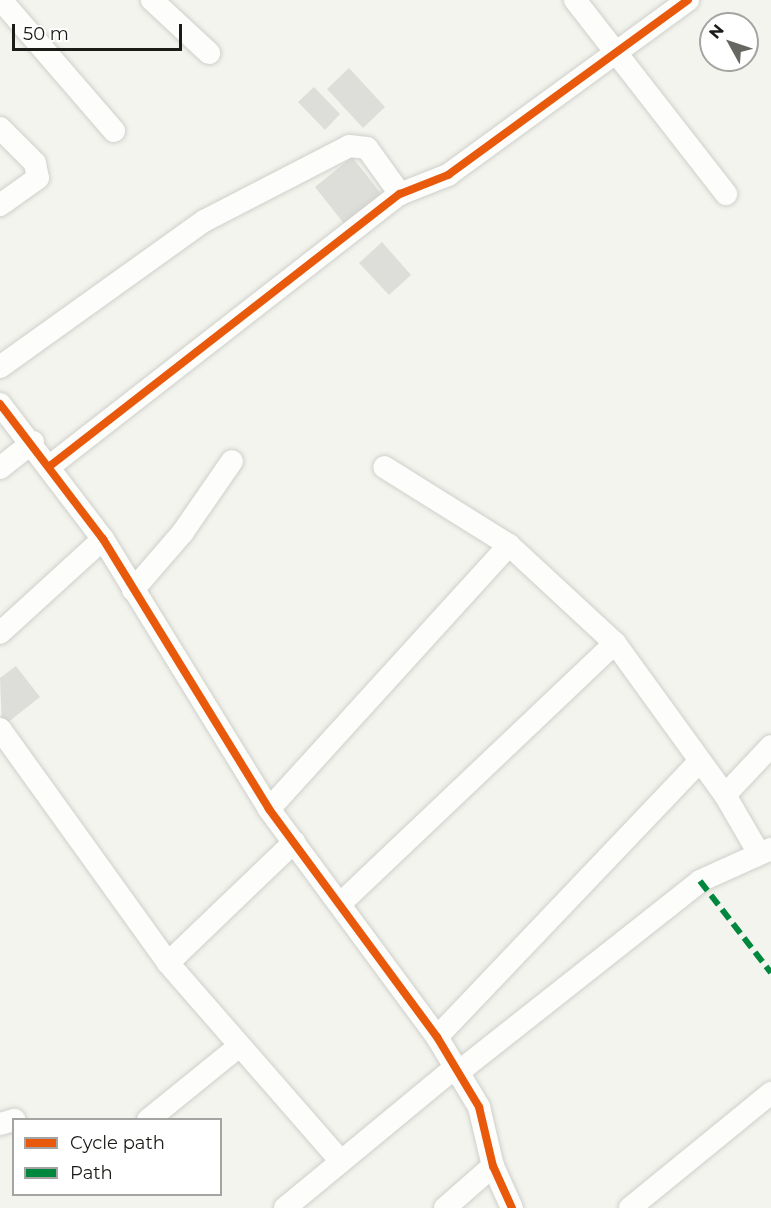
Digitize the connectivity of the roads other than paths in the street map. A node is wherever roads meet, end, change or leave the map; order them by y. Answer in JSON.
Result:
{"nodes":[{"id":1,"x":1,"y":0,"type":"edge"},
{"id":2,"x":152,"y":0,"type":"edge"},
{"id":3,"x":575,"y":0,"type":"edge"},
{"id":4,"x":688,"y":0,"type":"edge"},
{"id":5,"x":614,"y":50,"type":"junction"},
{"id":6,"x":209,"y":53,"type":"dead end"},
{"id":7,"x":0,"y":128,"type":"edge"},
{"id":8,"x":114,"y":131,"type":"dead end"},
{"id":9,"x":400,"y":194,"type":"junction"},
{"id":10,"x":726,"y":194,"type":"dead end"},
{"id":11,"x":0,"y":205,"type":"edge"},
{"id":12,"x":0,"y":367,"type":"edge"},
{"id":13,"x":0,"y":404,"type":"edge"},
{"id":14,"x":33,"y":442,"type":"junction"},
{"id":15,"x":232,"y":461,"type":"dead end"},
{"id":16,"x":50,"y":466,"type":"junction"},
{"id":17,"x":384,"y":467,"type":"dead end"},
{"id":18,"x":0,"y":468,"type":"edge"},
{"id":19,"x":103,"y":539,"type":"junction"},
{"id":20,"x":509,"y":545,"type":"junction"},
{"id":21,"x":133,"y":590,"type":"junction"},
{"id":22,"x":0,"y":633,"type":"edge"},
{"id":23,"x":615,"y":643,"type":"junction"},
{"id":24,"x":0,"y":729,"type":"edge"},
{"id":25,"x":771,"y":746,"type":"edge"},
{"id":26,"x":699,"y":762,"type":"junction"},
{"id":27,"x":725,"y":795,"type":"junction"},
{"id":28,"x":268,"y":809,"type":"junction"},
{"id":29,"x":294,"y":842,"type":"junction"},
{"id":30,"x":765,"y":851,"type":"edge"},
{"id":31,"x":340,"y":904,"type":"junction"},
{"id":32,"x":168,"y":963,"type":"junction"},
{"id":33,"x":437,"y":1037,"type":"junction"},
{"id":34,"x":237,"y":1048,"type":"junction"},
{"id":35,"x":455,"y":1071,"type":"junction"},
{"id":36,"x":771,"y":1093,"type":"edge"},
{"id":37,"x":148,"y":1118,"type":"edge"},
{"id":38,"x":340,"y":1160,"type":"junction"},
{"id":39,"x":493,"y":1166,"type":"junction"},
{"id":40,"x":285,"y":1208,"type":"edge"},
{"id":41,"x":445,"y":1208,"type":"edge"},
{"id":42,"x":512,"y":1208,"type":"edge"},
{"id":43,"x":630,"y":1208,"type":"edge"}],
"edges":[{"from":1,"to":8,"type":"street"},
{"from":2,"to":6,"type":"street"},
{"from":3,"to":5,"type":"street"},
{"from":4,"to":5,"type":"street"},
{"from":5,"to":9,"type":"street"},
{"from":5,"to":10,"type":"street"},
{"from":7,"to":11,"type":"street"},
{"from":9,"to":12,"type":"street"},
{"from":9,"to":16,"type":"street"},
{"from":13,"to":14,"type":"street"},
{"from":14,"to":16,"type":"street"},
{"from":14,"to":18,"type":"street"},
{"from":15,"to":21,"type":"street"},
{"from":16,"to":19,"type":"street"},
{"from":17,"to":20,"type":"street"},
{"from":19,"to":21,"type":"street"},
{"from":19,"to":22,"type":"street"},
{"from":20,"to":23,"type":"street"},
{"from":20,"to":28,"type":"street"},
{"from":21,"to":28,"type":"street"},
{"from":23,"to":26,"type":"street"},
{"from":23,"to":31,"type":"street"},
{"from":24,"to":32,"type":"street"},
{"from":25,"to":27,"type":"street"},
{"from":26,"to":27,"type":"street"},
{"from":26,"to":33,"type":"street"},
{"from":27,"to":30,"type":"street"},
{"from":28,"to":29,"type":"street"},
{"from":29,"to":31,"type":"street"},
{"from":29,"to":32,"type":"street"},
{"from":30,"to":35,"type":"street"},
{"from":31,"to":33,"type":"street"},
{"from":32,"to":34,"type":"street"},
{"from":33,"to":35,"type":"street"},
{"from":34,"to":37,"type":"street"},
{"from":34,"to":38,"type":"street"},
{"from":35,"to":38,"type":"street"},
{"from":35,"to":39,"type":"street"},
{"from":36,"to":43,"type":"street"},
{"from":38,"to":40,"type":"street"},
{"from":39,"to":41,"type":"street"},
{"from":39,"to":42,"type":"street"}]}
